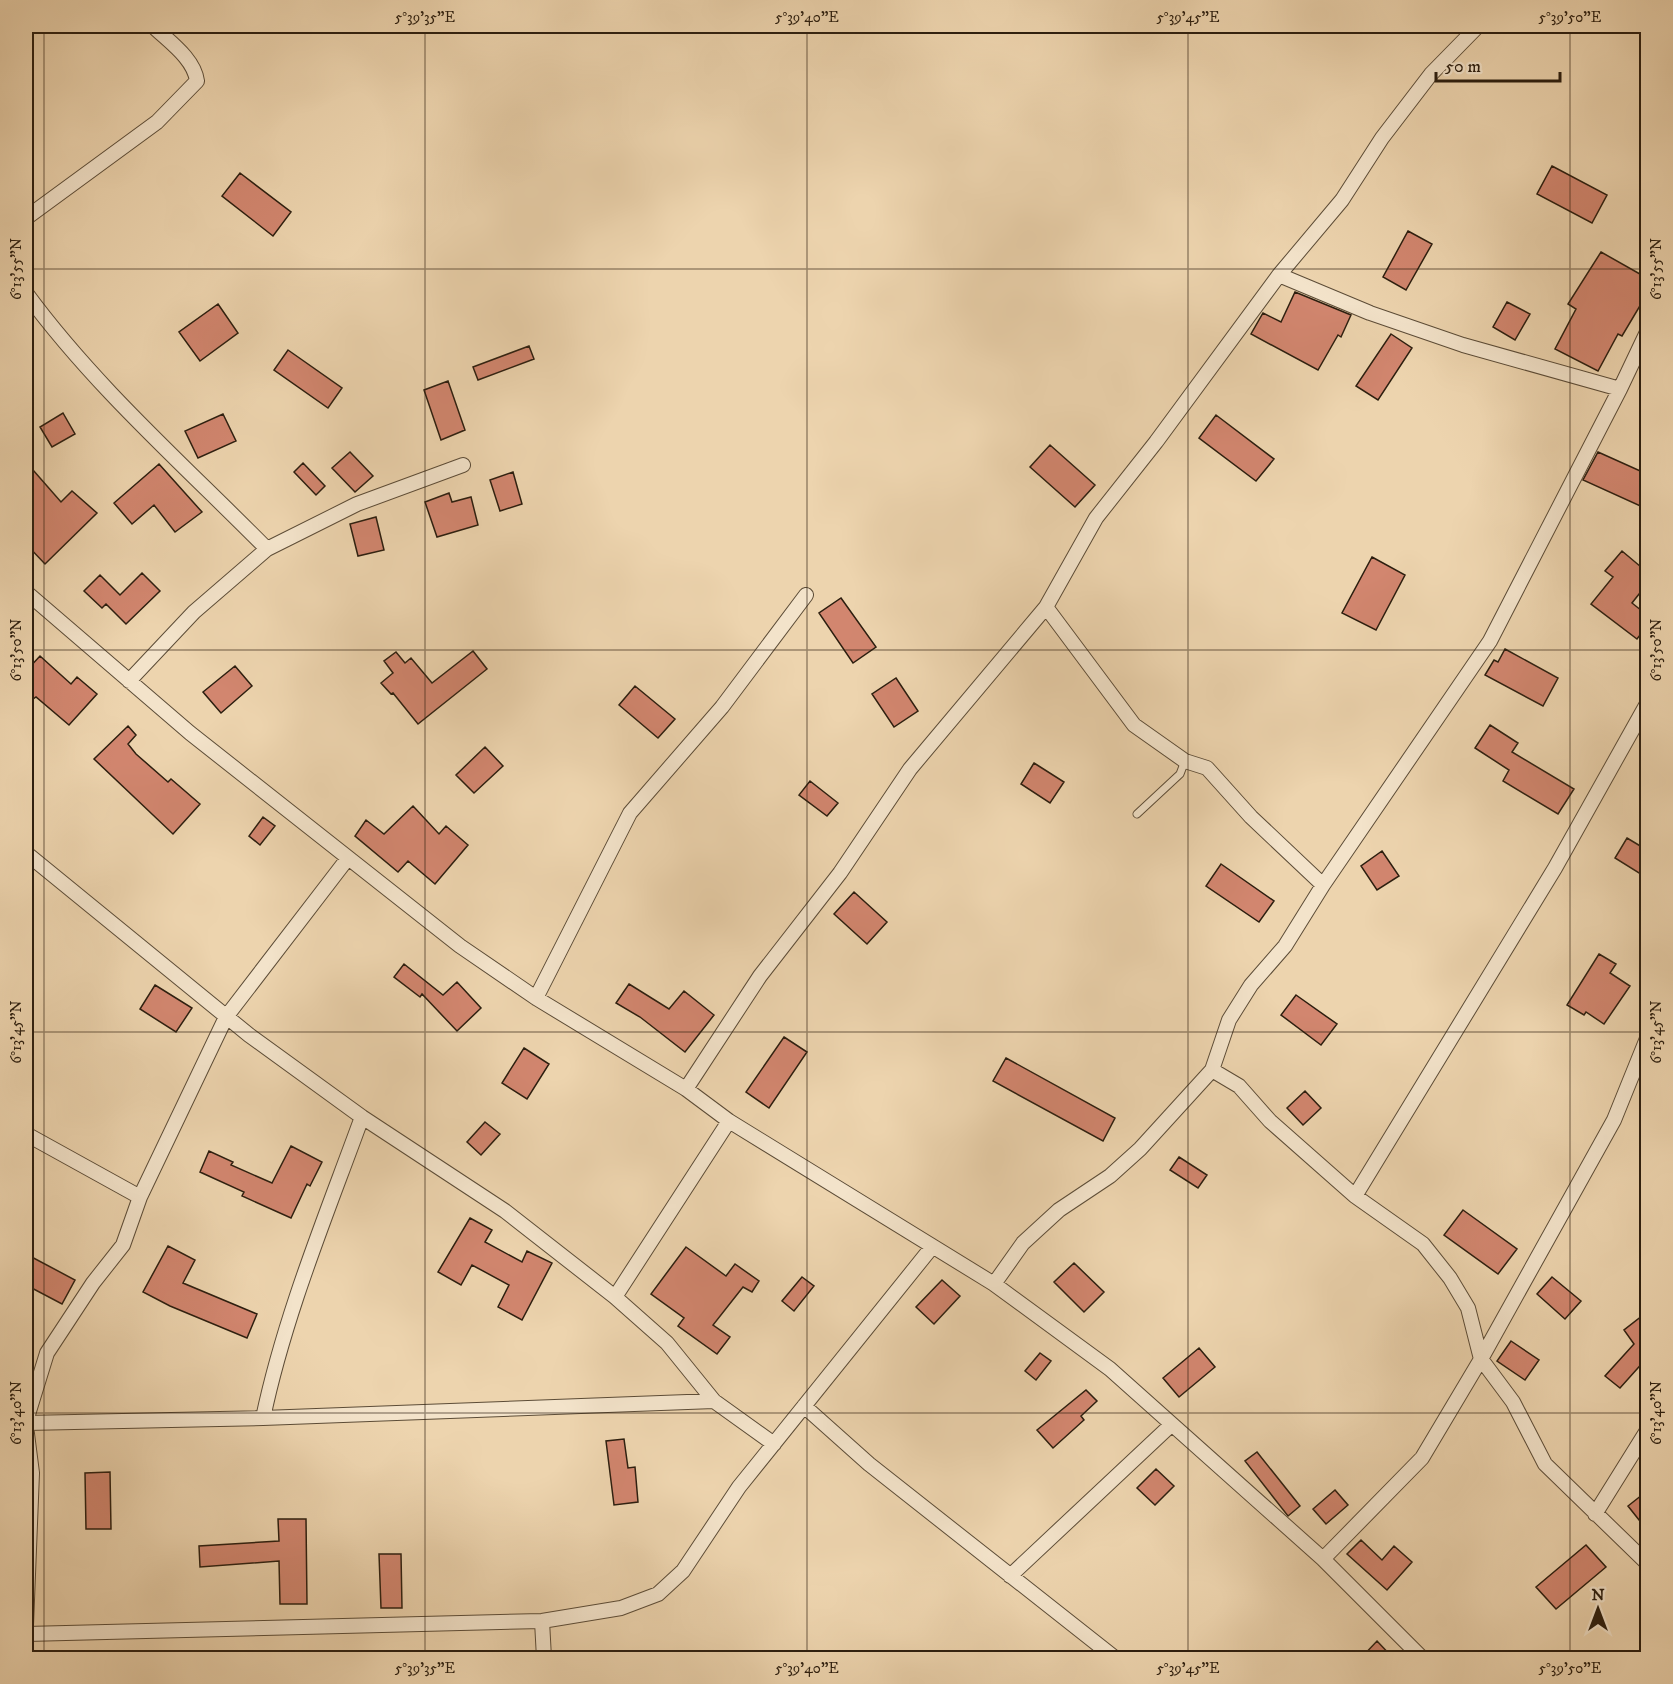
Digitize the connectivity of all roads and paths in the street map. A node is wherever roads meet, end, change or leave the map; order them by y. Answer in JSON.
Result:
{"nodes":[{"id":1,"x":153,"y":26,"type":"edge"},
{"id":2,"x":1478,"y":26,"type":"edge"},
{"id":3,"x":26,"y":218,"type":"edge"},
{"id":4,"x":1279,"y":275,"type":"junction"},
{"id":5,"x":26,"y":293,"type":"edge"},
{"id":6,"x":1647,"y":330,"type":"edge"},
{"id":7,"x":1620,"y":389,"type":"junction"},
{"id":8,"x":464,"y":465,"type":"dead end"},
{"id":9,"x":267,"y":549,"type":"junction"},
{"id":10,"x":26,"y":592,"type":"edge"},
{"id":11,"x":806,"y":595,"type":"dead end"},
{"id":12,"x":1046,"y":607,"type":"junction"},
{"id":13,"x":129,"y":681,"type":"junction"},
{"id":14,"x":1647,"y":702,"type":"edge"},
{"id":15,"x":1185,"y":760,"type":"junction"},
{"id":16,"x":1137,"y":814,"type":"dead end"},
{"id":17,"x":26,"y":853,"type":"edge"},
{"id":18,"x":348,"y":858,"type":"junction"},
{"id":19,"x":1323,"y":885,"type":"junction"},
{"id":20,"x":536,"y":998,"type":"junction"},
{"id":21,"x":226,"y":1017,"type":"junction"},
{"id":22,"x":1647,"y":1036,"type":"edge"},
{"id":23,"x":1212,"y":1070,"type":"junction"},
{"id":24,"x":686,"y":1089,"type":"junction"},
{"id":25,"x":362,"y":1117,"type":"junction"},
{"id":26,"x":729,"y":1121,"type":"junction"},
{"id":27,"x":26,"y":1134,"type":"edge"},
{"id":28,"x":1355,"y":1196,"type":"junction"},
{"id":29,"x":140,"y":1197,"type":"junction"},
{"id":30,"x":932,"y":1247,"type":"junction"},
{"id":31,"x":994,"y":1284,"type":"junction"},
{"id":32,"x":615,"y":1297,"type":"junction"},
{"id":33,"x":1481,"y":1359,"type":"junction"},
{"id":34,"x":714,"y":1401,"type":"junction"},
{"id":35,"x":804,"y":1406,"type":"junction"},
{"id":36,"x":263,"y":1418,"type":"junction"},
{"id":37,"x":26,"y":1423,"type":"edge"},
{"id":38,"x":1171,"y":1425,"type":"junction"},
{"id":39,"x":1647,"y":1429,"type":"edge"},
{"id":40,"x":774,"y":1444,"type":"junction"},
{"id":41,"x":1595,"y":1514,"type":"junction"},
{"id":42,"x":1323,"y":1559,"type":"junction"},
{"id":43,"x":1647,"y":1564,"type":"edge"},
{"id":44,"x":1010,"y":1576,"type":"junction"},
{"id":45,"x":542,"y":1621,"type":"junction"},
{"id":46,"x":26,"y":1624,"type":"edge"},
{"id":47,"x":26,"y":1634,"type":"edge"},
{"id":48,"x":544,"y":1659,"type":"edge"},
{"id":49,"x":1115,"y":1659,"type":"edge"},
{"id":50,"x":1422,"y":1659,"type":"edge"}],
"edges":[{"from":1,"to":3,"type":"street"},
{"from":2,"to":4,"type":"street"},
{"from":4,"to":7,"type":"street"},
{"from":4,"to":12,"type":"street"},
{"from":5,"to":9,"type":"street"},
{"from":6,"to":7,"type":"street"},
{"from":7,"to":19,"type":"street"},
{"from":8,"to":9,"type":"street"},
{"from":9,"to":13,"type":"street"},
{"from":10,"to":13,"type":"street"},
{"from":11,"to":20,"type":"street"},
{"from":12,"to":15,"type":"street"},
{"from":12,"to":24,"type":"street"},
{"from":13,"to":18,"type":"street"},
{"from":14,"to":28,"type":"street"},
{"from":15,"to":16,"type":"lane"},
{"from":15,"to":19,"type":"street"},
{"from":17,"to":21,"type":"street"},
{"from":18,"to":20,"type":"street"},
{"from":18,"to":21,"type":"street"},
{"from":19,"to":23,"type":"street"},
{"from":20,"to":24,"type":"street"},
{"from":21,"to":25,"type":"street"},
{"from":21,"to":29,"type":"street"},
{"from":22,"to":33,"type":"street"},
{"from":23,"to":28,"type":"street"},
{"from":23,"to":31,"type":"street"},
{"from":24,"to":26,"type":"street"},
{"from":25,"to":32,"type":"street"},
{"from":25,"to":36,"type":"street"},
{"from":26,"to":30,"type":"street"},
{"from":26,"to":32,"type":"street"},
{"from":27,"to":29,"type":"street"},
{"from":28,"to":33,"type":"street"},
{"from":29,"to":37,"type":"street"},
{"from":30,"to":31,"type":"street"},
{"from":30,"to":35,"type":"street"},
{"from":31,"to":38,"type":"street"},
{"from":32,"to":34,"type":"street"},
{"from":33,"to":41,"type":"street"},
{"from":33,"to":42,"type":"street"},
{"from":34,"to":36,"type":"street"},
{"from":34,"to":40,"type":"street"},
{"from":35,"to":40,"type":"street"},
{"from":35,"to":44,"type":"street"},
{"from":36,"to":37,"type":"street"},
{"from":37,"to":46,"type":"street"},
{"from":38,"to":42,"type":"street"},
{"from":38,"to":44,"type":"street"},
{"from":39,"to":41,"type":"street"},
{"from":40,"to":45,"type":"street"},
{"from":41,"to":43,"type":"street"},
{"from":42,"to":50,"type":"street"},
{"from":44,"to":49,"type":"street"},
{"from":45,"to":47,"type":"street"},
{"from":45,"to":48,"type":"street"}]}
